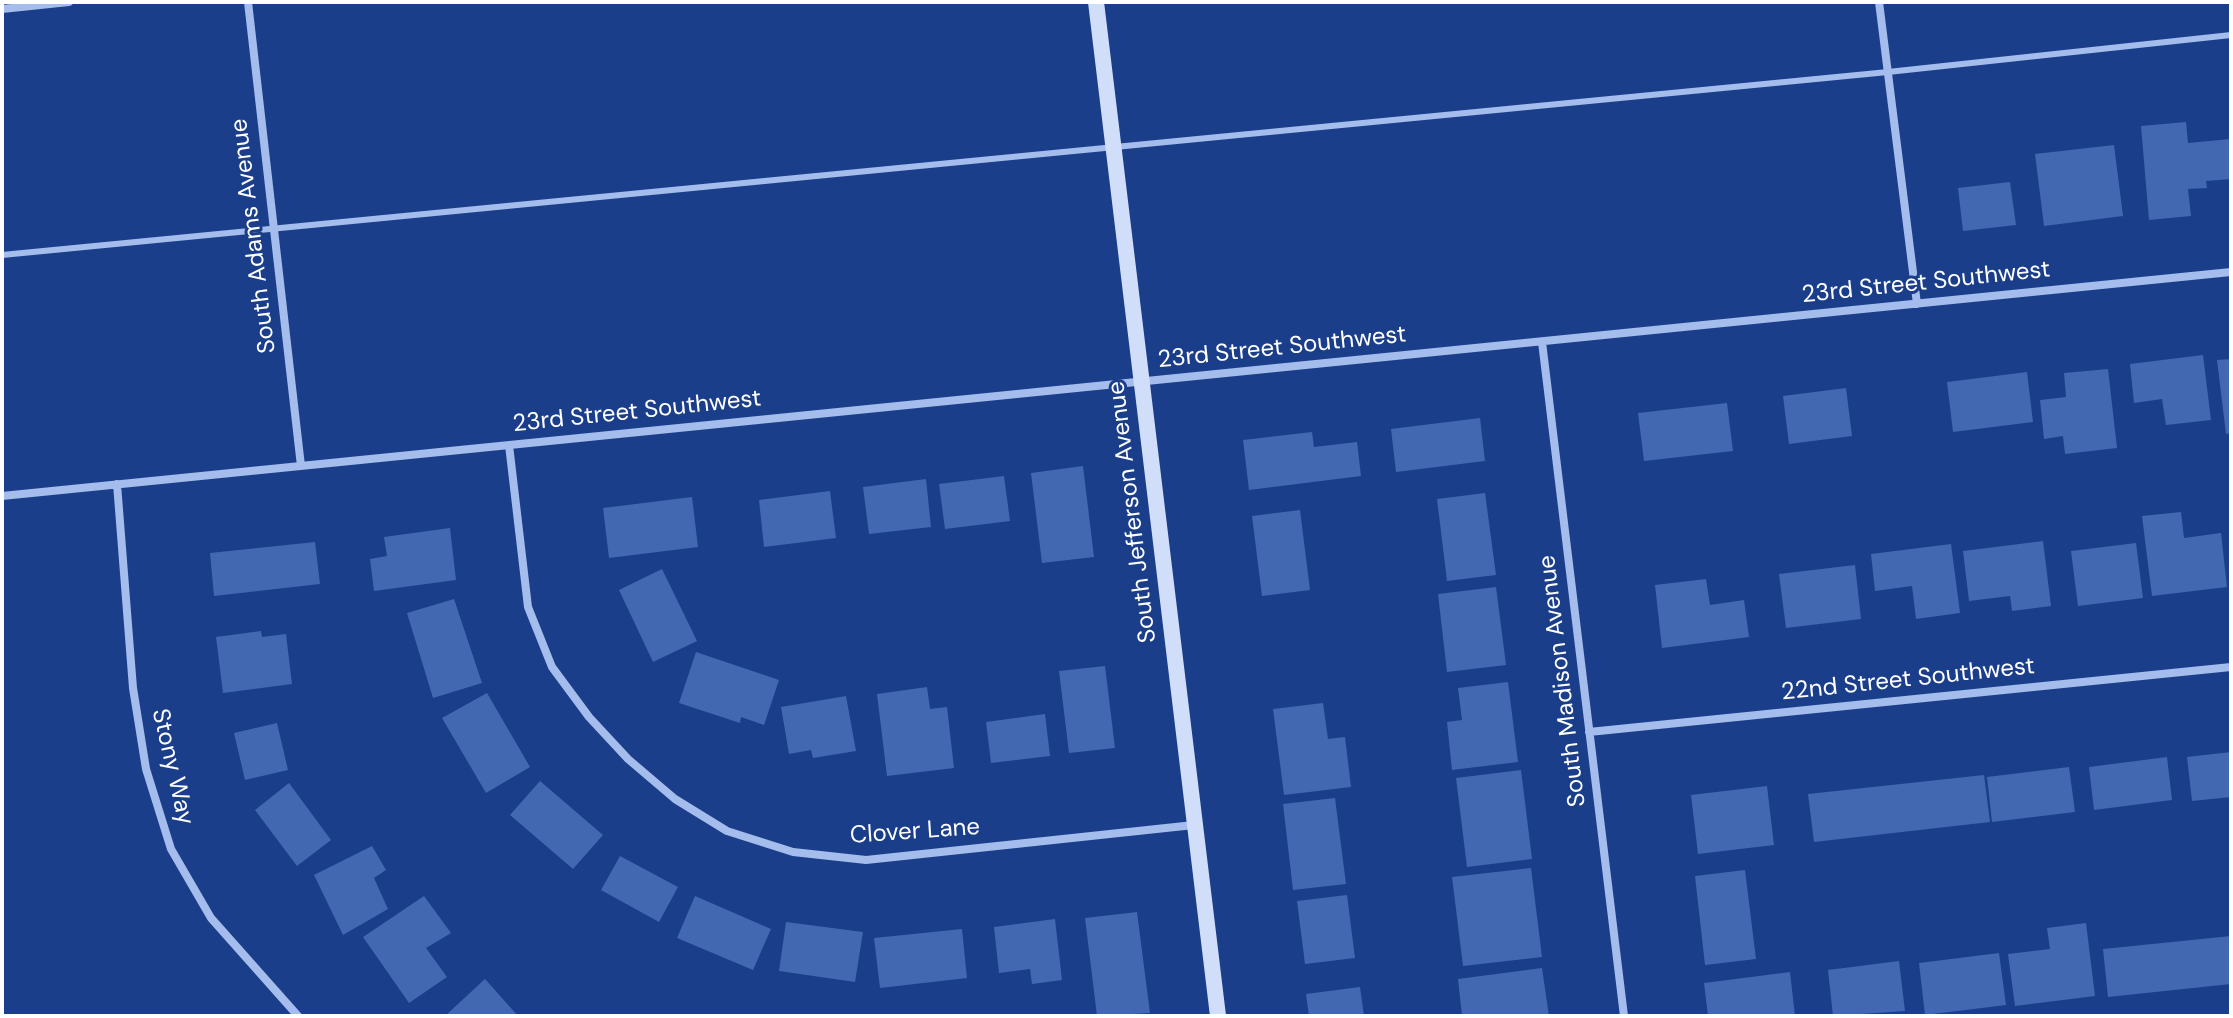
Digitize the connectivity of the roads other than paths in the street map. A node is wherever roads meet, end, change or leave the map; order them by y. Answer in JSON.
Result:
{"nodes":[{"id":1,"x":69,"y":2,"type":"edge"},
{"id":2,"x":248,"y":2,"type":"edge"},
{"id":3,"x":1096,"y":2,"type":"edge"},
{"id":4,"x":1879,"y":2,"type":"edge"},
{"id":5,"x":2,"y":9,"type":"edge"},
{"id":6,"x":2231,"y":35,"type":"edge"},
{"id":7,"x":1888,"y":72,"type":"junction"},
{"id":8,"x":1113,"y":147,"type":"junction"},
{"id":9,"x":274,"y":228,"type":"junction"},
{"id":10,"x":2,"y":255,"type":"edge"},
{"id":11,"x":2231,"y":272,"type":"edge"},
{"id":12,"x":1917,"y":304,"type":"junction"},
{"id":13,"x":1542,"y":342,"type":"junction"},
{"id":14,"x":1142,"y":382,"type":"junction"},
{"id":15,"x":509,"y":445,"type":"junction"},
{"id":16,"x":301,"y":466,"type":"junction"},
{"id":17,"x":117,"y":484,"type":"junction"},
{"id":18,"x":2,"y":496,"type":"edge"},
{"id":19,"x":2231,"y":667,"type":"edge"},
{"id":20,"x":1589,"y":732,"type":"junction"},
{"id":21,"x":1195,"y":825,"type":"junction"},
{"id":22,"x":298,"y":1016,"type":"edge"},
{"id":23,"x":1218,"y":1016,"type":"edge"},
{"id":24,"x":1624,"y":1016,"type":"edge"}],
"edges":[{"from":1,"to":5,"type":"street"},
{"from":2,"to":9,"type":"street","name":"South Adams Avenue"},
{"from":3,"to":8,"type":"street","name":"South Jefferson Avenue"},
{"from":4,"to":7,"type":"street"},
{"from":6,"to":7,"type":"lane"},
{"from":7,"to":8,"type":"lane"},
{"from":7,"to":12,"type":"street"},
{"from":8,"to":9,"type":"lane"},
{"from":8,"to":14,"type":"street","name":"South Jefferson Avenue"},
{"from":9,"to":10,"type":"lane"},
{"from":9,"to":16,"type":"street","name":"South Adams Avenue"},
{"from":11,"to":12,"type":"street","name":"23rd Street Southwest"},
{"from":12,"to":13,"type":"street","name":"23rd Street Southwest"},
{"from":13,"to":14,"type":"street","name":"23rd Street Southwest"},
{"from":13,"to":20,"type":"street","name":"South Madison Avenue"},
{"from":14,"to":15,"type":"street","name":"23rd Street Southwest"},
{"from":14,"to":21,"type":"street","name":"South Jefferson Avenue"},
{"from":15,"to":16,"type":"street","name":"23rd Street Southwest"},
{"from":15,"to":21,"type":"street","name":"Clover Lane"},
{"from":16,"to":17,"type":"street","name":"23rd Street Southwest"},
{"from":17,"to":18,"type":"street","name":"23rd Street Southwest"},
{"from":17,"to":22,"type":"street","name":"Stony Way"},
{"from":19,"to":20,"type":"street","name":"22nd Street Southwest"},
{"from":20,"to":24,"type":"street","name":"South Madison Avenue"},
{"from":21,"to":23,"type":"street","name":"South Jefferson Avenue"}]}
